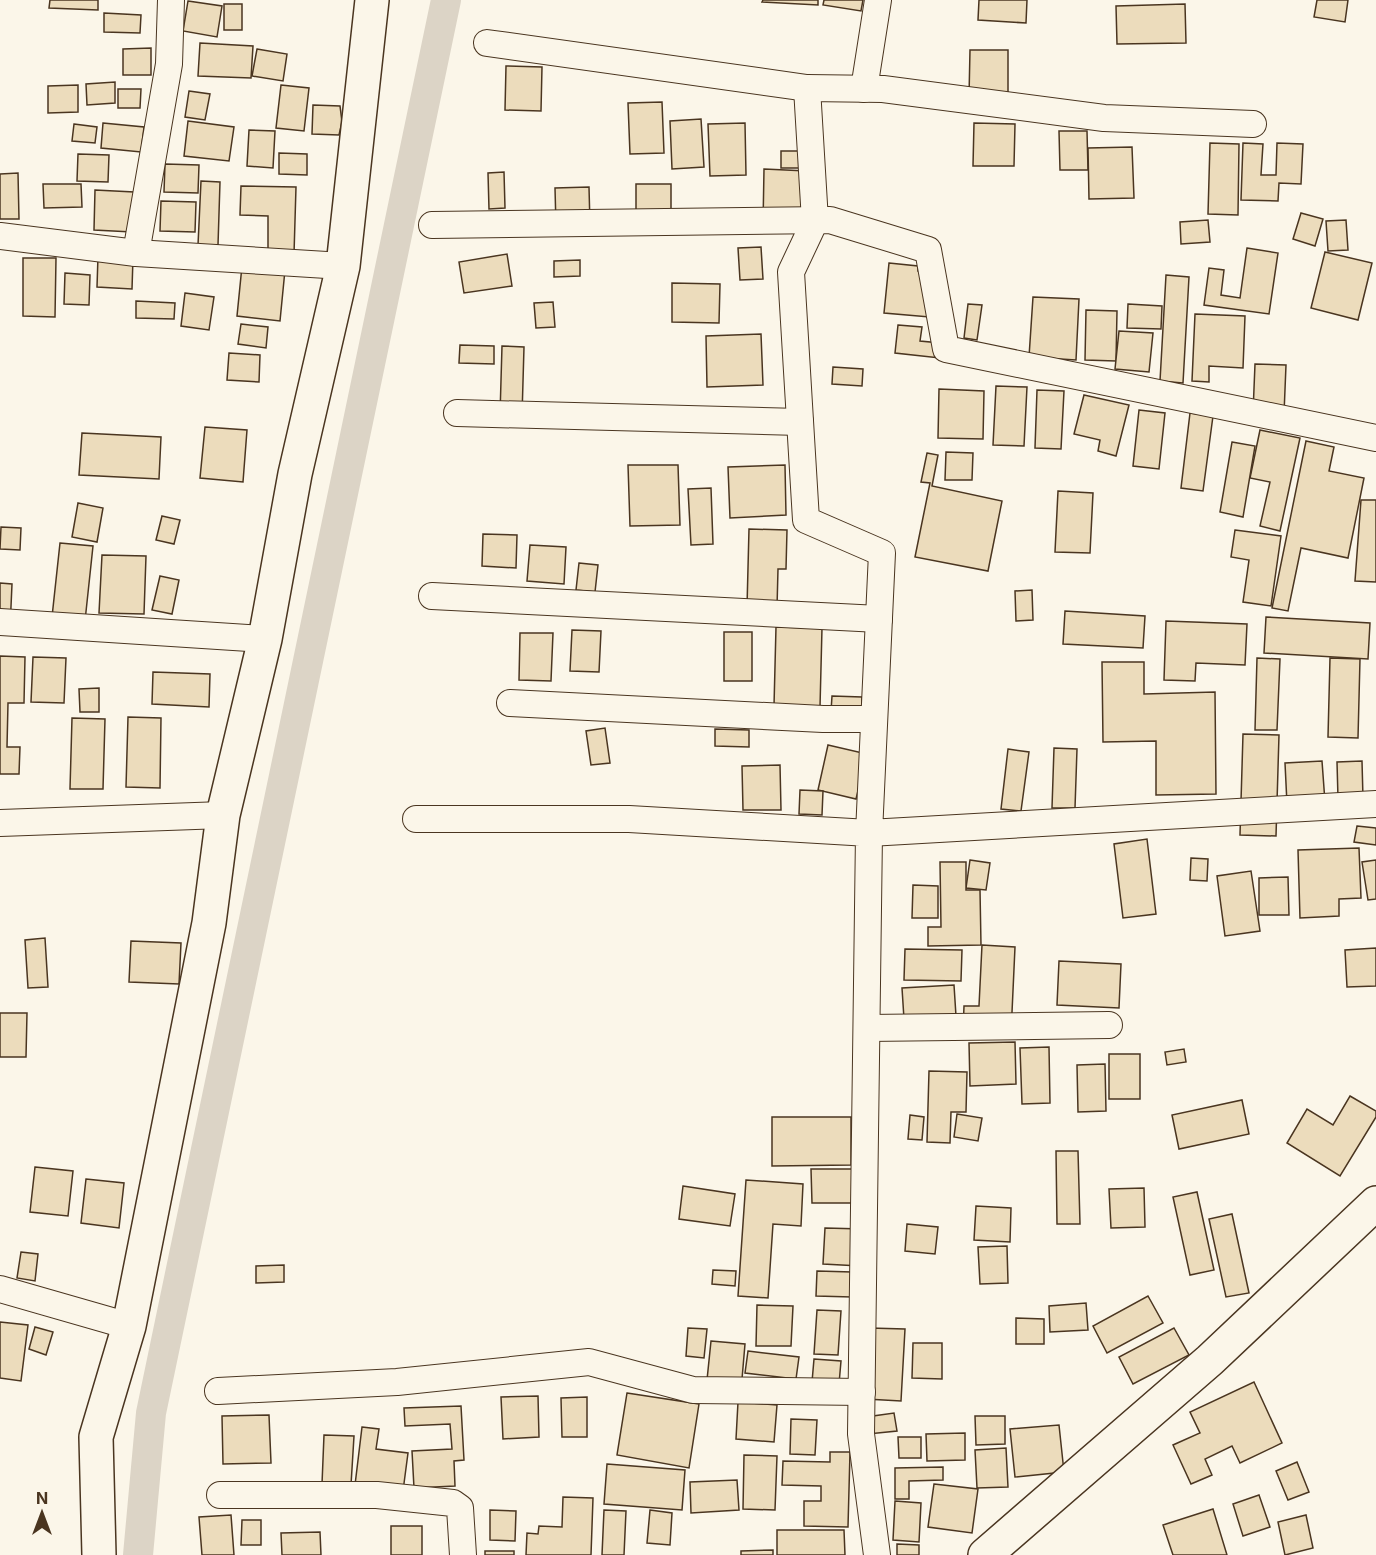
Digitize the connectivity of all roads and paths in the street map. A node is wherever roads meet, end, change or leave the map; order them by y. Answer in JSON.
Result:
{"nodes":[{"id":1,"x":171,"y":0,"type":"edge"},
{"id":2,"x":372,"y":0,"type":"edge"},
{"id":3,"x":878,"y":0,"type":"edge"},
{"id":4,"x":487,"y":43,"type":"dead end"},
{"id":5,"x":807,"y":88,"type":"junction"},
{"id":6,"x":864,"y":89,"type":"junction"},
{"id":7,"x":1253,"y":124,"type":"dead end"},
{"id":8,"x":815,"y":221,"type":"junction"},
{"id":9,"x":432,"y":225,"type":"dead end"},
{"id":10,"x":0,"y":236,"type":"edge"},
{"id":11,"x":135,"y":253,"type":"junction"},
{"id":12,"x":343,"y":266,"type":"junction"},
{"id":13,"x":456,"y":412,"type":"dead end"},
{"id":14,"x":800,"y":422,"type":"junction"},
{"id":15,"x":1376,"y":438,"type":"edge"},
{"id":16,"x":432,"y":596,"type":"dead end"},
{"id":17,"x":879,"y":619,"type":"junction"},
{"id":18,"x":0,"y":622,"type":"edge"},
{"id":19,"x":265,"y":639,"type":"junction"},
{"id":20,"x":510,"y":704,"type":"dead end"},
{"id":21,"x":874,"y":719,"type":"junction"},
{"id":22,"x":1376,"y":804,"type":"edge"},
{"id":23,"x":223,"y":815,"type":"junction"},
{"id":24,"x":416,"y":819,"type":"dead end"},
{"id":25,"x":0,"y":823,"type":"edge"},
{"id":26,"x":869,"y":833,"type":"junction"},
{"id":27,"x":1109,"y":1025,"type":"dead end"},
{"id":28,"x":867,"y":1028,"type":"junction"},
{"id":29,"x":1376,"y":1203,"type":"edge"},
{"id":30,"x":0,"y":1289,"type":"edge"},
{"id":31,"x":129,"y":1326,"type":"junction"},
{"id":32,"x":219,"y":1391,"type":"dead end"},
{"id":33,"x":862,"y":1392,"type":"junction"},
{"id":34,"x":220,"y":1495,"type":"dead end"},
{"id":35,"x":99,"y":1555,"type":"edge"},
{"id":36,"x":463,"y":1555,"type":"edge"},
{"id":37,"x":877,"y":1555,"type":"edge"},
{"id":38,"x":985,"y":1555,"type":"edge"}],
"edges":[{"from":1,"to":11,"type":"street"},
{"from":2,"to":12,"type":"street"},
{"from":3,"to":6,"type":"street"},
{"from":4,"to":5,"type":"street"},
{"from":5,"to":6,"type":"street"},
{"from":5,"to":8,"type":"street"},
{"from":6,"to":7,"type":"street"},
{"from":8,"to":9,"type":"street"},
{"from":8,"to":14,"type":"street"},
{"from":8,"to":15,"type":"street"},
{"from":10,"to":11,"type":"street"},
{"from":11,"to":12,"type":"street"},
{"from":12,"to":19,"type":"street"},
{"from":13,"to":14,"type":"street"},
{"from":14,"to":17,"type":"street"},
{"from":16,"to":17,"type":"street"},
{"from":17,"to":21,"type":"street"},
{"from":18,"to":19,"type":"street"},
{"from":19,"to":23,"type":"street"},
{"from":20,"to":21,"type":"street"},
{"from":21,"to":26,"type":"street"},
{"from":22,"to":26,"type":"street"},
{"from":23,"to":25,"type":"street"},
{"from":23,"to":31,"type":"street"},
{"from":24,"to":26,"type":"street"},
{"from":26,"to":28,"type":"street"},
{"from":27,"to":28,"type":"street"},
{"from":28,"to":33,"type":"street"},
{"from":29,"to":38,"type":"street"},
{"from":30,"to":31,"type":"street"},
{"from":31,"to":35,"type":"street"},
{"from":32,"to":33,"type":"street"},
{"from":33,"to":37,"type":"street"},
{"from":34,"to":36,"type":"street"}]}
